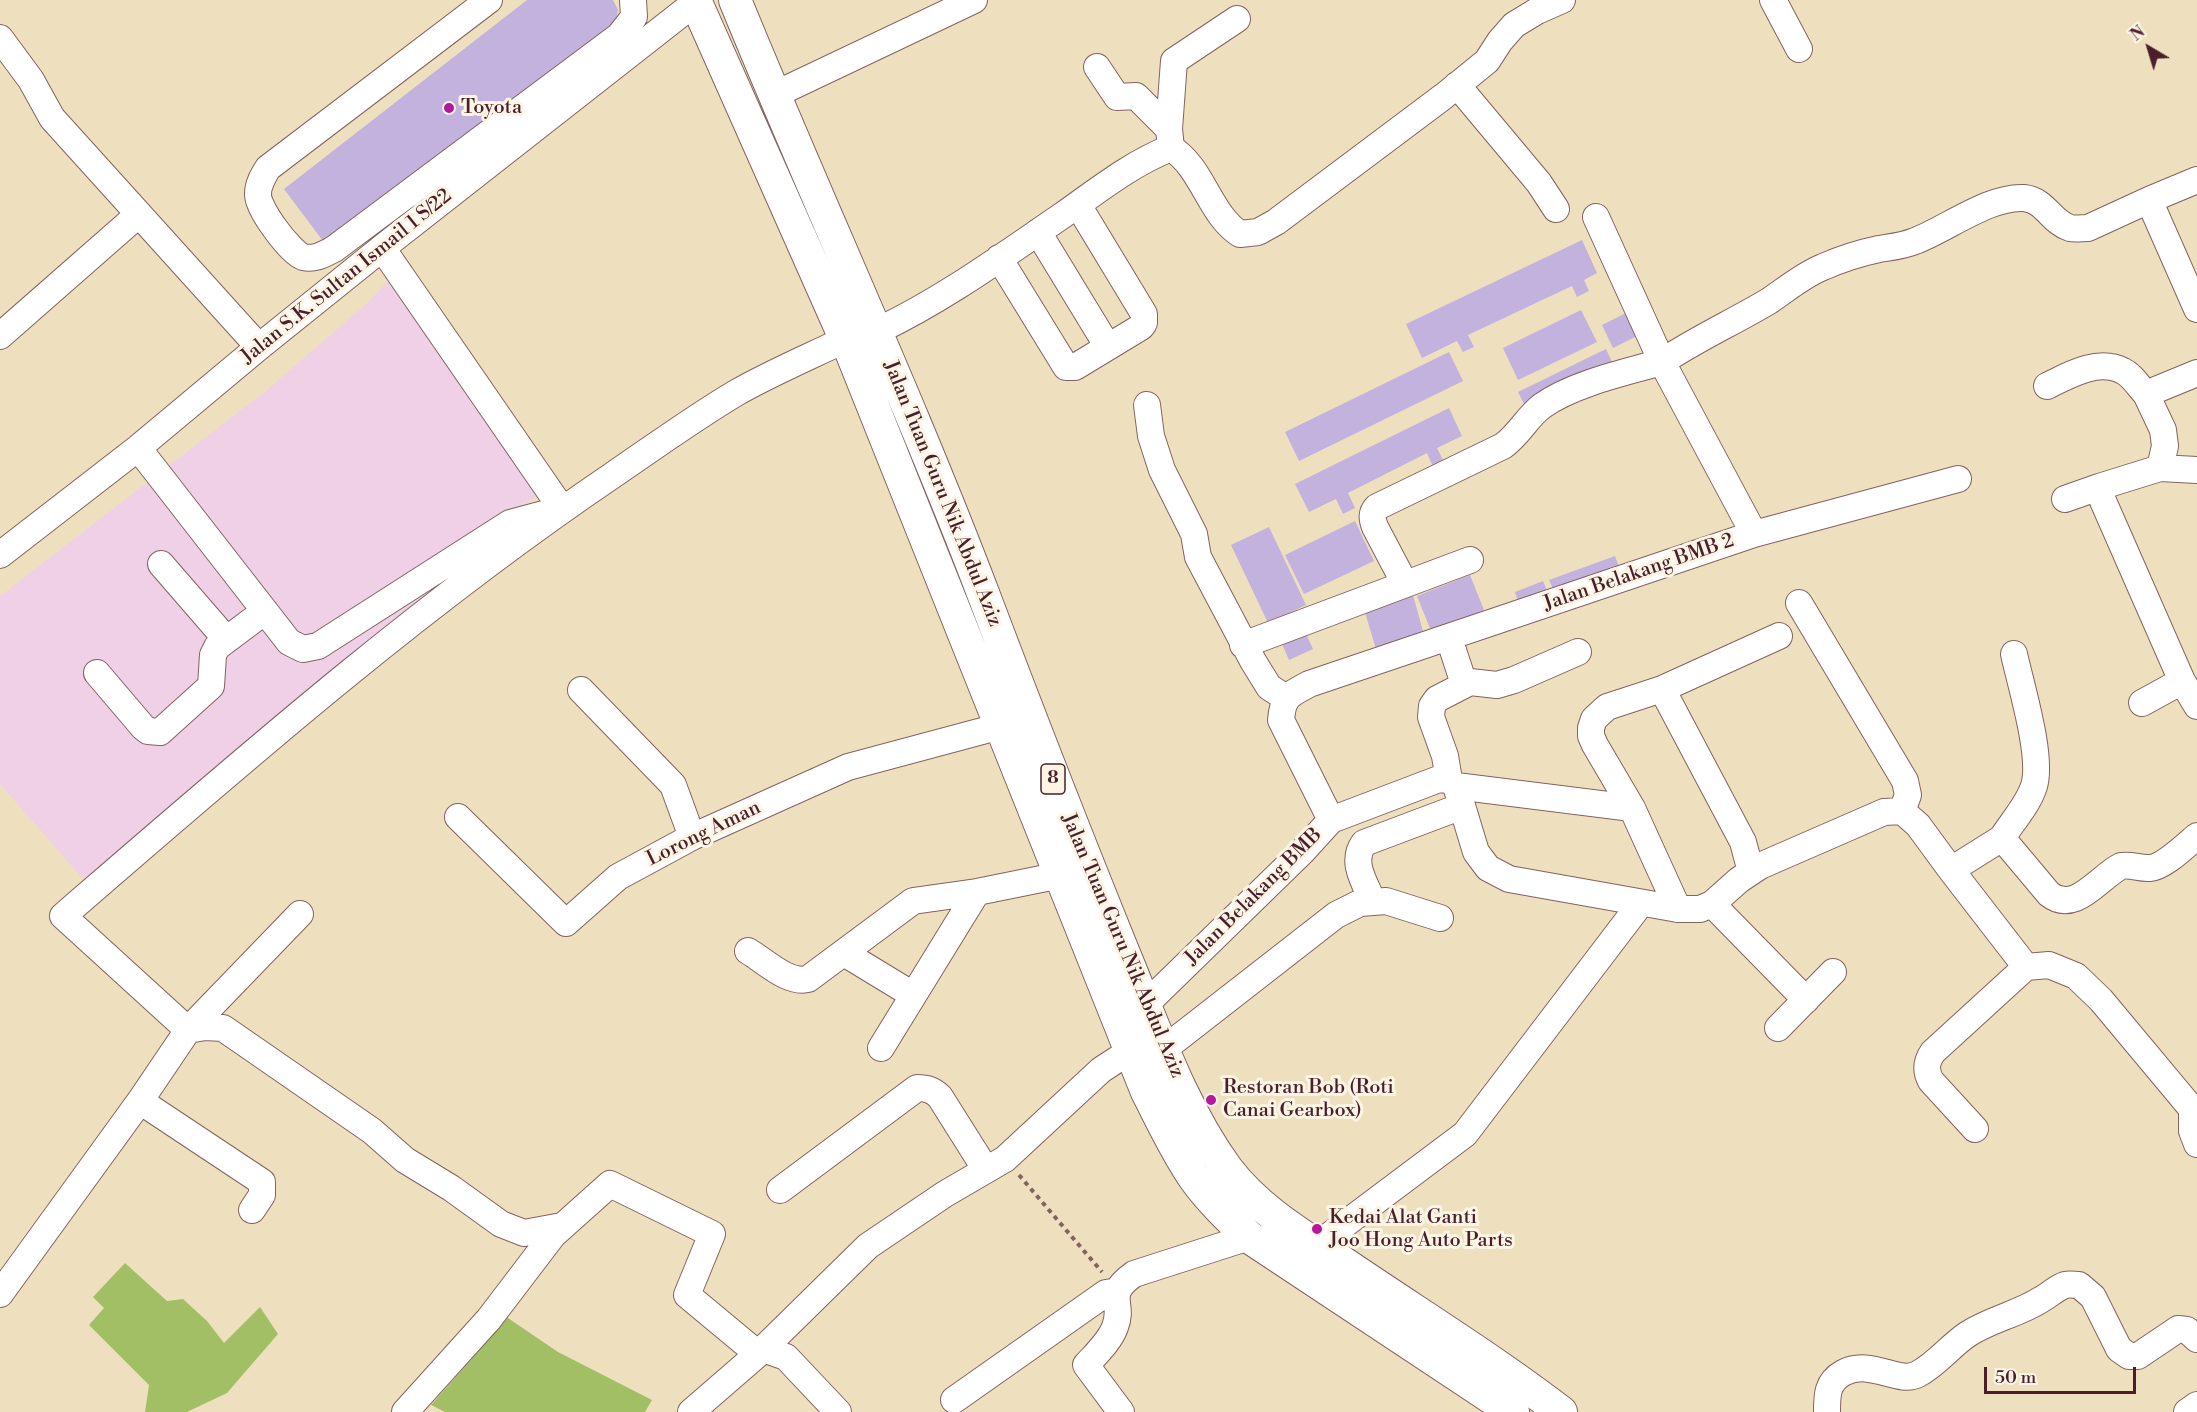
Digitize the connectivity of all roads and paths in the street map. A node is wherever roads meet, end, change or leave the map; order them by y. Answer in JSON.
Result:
{"nodes":[{"id":1,"x":489,"y":0,"type":"edge"},
{"id":2,"x":633,"y":0,"type":"edge"},
{"id":3,"x":735,"y":0,"type":"edge"},
{"id":4,"x":974,"y":0,"type":"edge"},
{"id":5,"x":1562,"y":0,"type":"edge"},
{"id":6,"x":1773,"y":0,"type":"edge"},
{"id":7,"x":695,"y":1,"type":"edge"},
{"id":8,"x":1237,"y":19,"type":"dead end"},
{"id":9,"x":0,"y":38,"type":"edge"},
{"id":10,"x":1799,"y":49,"type":"dead end"},
{"id":11,"x":1097,"y":67,"type":"dead end"},
{"id":12,"x":1457,"y":85,"type":"junction"},
{"id":13,"x":774,"y":95,"type":"junction"},
{"id":14,"x":512,"y":130,"type":"junction"},
{"id":15,"x":1170,"y":139,"type":"junction"},
{"id":16,"x":2197,"y":180,"type":"edge"},
{"id":17,"x":2150,"y":200,"type":"junction"},
{"id":18,"x":1078,"y":205,"type":"junction"},
{"id":19,"x":1556,"y":209,"type":"dead end"},
{"id":20,"x":139,"y":214,"type":"junction"},
{"id":21,"x":1596,"y":217,"type":"dead end"},
{"id":22,"x":1038,"y":232,"type":"junction"},
{"id":23,"x":382,"y":248,"type":"junction"},
{"id":24,"x":999,"y":258,"type":"junction"},
{"id":25,"x":2197,"y":309,"type":"edge"},
{"id":26,"x":877,"y":331,"type":"junction"},
{"id":27,"x":0,"y":336,"type":"edge"},
{"id":28,"x":846,"y":339,"type":"junction"},
{"id":29,"x":259,"y":347,"type":"junction"},
{"id":30,"x":1108,"y":347,"type":"junction"},
{"id":31,"x":1662,"y":362,"type":"junction"},
{"id":32,"x":2197,"y":373,"type":"edge"},
{"id":33,"x":2047,"y":386,"type":"dead end"},
{"id":34,"x":2146,"y":394,"type":"junction"},
{"id":35,"x":1147,"y":405,"type":"dead end"},
{"id":36,"x":138,"y":448,"type":"junction"},
{"id":37,"x":2160,"y":468,"type":"junction"},
{"id":38,"x":2197,"y":470,"type":"edge"},
{"id":39,"x":1958,"y":479,"type":"dead end"},
{"id":40,"x":2099,"y":487,"type":"junction"},
{"id":41,"x":2065,"y":499,"type":"dead end"},
{"id":42,"x":562,"y":509,"type":"junction"},
{"id":43,"x":1754,"y":534,"type":"junction"},
{"id":44,"x":0,"y":555,"type":"edge"},
{"id":45,"x":968,"y":555,"type":"junction"},
{"id":46,"x":1470,"y":560,"type":"dead end"},
{"id":47,"x":161,"y":564,"type":"dead end"},
{"id":48,"x":939,"y":571,"type":"junction"},
{"id":49,"x":1405,"y":584,"type":"junction"},
{"id":50,"x":1799,"y":603,"type":"dead end"},
{"id":51,"x":265,"y":611,"type":"junction"},
{"id":52,"x":1779,"y":636,"type":"dead end"},
{"id":53,"x":1449,"y":638,"type":"junction"},
{"id":54,"x":226,"y":639,"type":"junction"},
{"id":55,"x":1243,"y":645,"type":"junction"},
{"id":56,"x":1578,"y":652,"type":"dead end"},
{"id":57,"x":2014,"y":654,"type":"dead end"},
{"id":58,"x":98,"y":673,"type":"dead end"},
{"id":59,"x":2182,"y":681,"type":"junction"},
{"id":60,"x":1464,"y":684,"type":"junction"},
{"id":61,"x":1662,"y":688,"type":"junction"},
{"id":62,"x":582,"y":690,"type":"dead end"},
{"id":63,"x":1286,"y":698,"type":"junction"},
{"id":64,"x":2142,"y":703,"type":"dead end"},
{"id":65,"x":2197,"y":706,"type":"edge"},
{"id":66,"x":1001,"y":726,"type":"junction"},
{"id":67,"x":1452,"y":783,"type":"junction"},
{"id":68,"x":1632,"y":808,"type":"junction"},
{"id":69,"x":1449,"y":811,"type":"dead end"},
{"id":70,"x":1902,"y":811,"type":"junction"},
{"id":71,"x":458,"y":817,"type":"dead end"},
{"id":72,"x":1331,"y":820,"type":"junction"},
{"id":73,"x":2197,"y":836,"type":"edge"},
{"id":74,"x":692,"y":837,"type":"junction"},
{"id":75,"x":2002,"y":838,"type":"junction"},
{"id":76,"x":1951,"y":870,"type":"junction"},
{"id":77,"x":1750,"y":872,"type":"junction"},
{"id":78,"x":1060,"y":875,"type":"junction"},
{"id":79,"x":977,"y":891,"type":"junction"},
{"id":80,"x":1374,"y":902,"type":"junction"},
{"id":81,"x":1641,"y":903,"type":"junction"},
{"id":82,"x":1712,"y":904,"type":"junction"},
{"id":83,"x":1678,"y":909,"type":"junction"},
{"id":84,"x":300,"y":914,"type":"dead end"},
{"id":85,"x":1440,"y":918,"type":"dead end"},
{"id":86,"x":748,"y":951,"type":"dead end"},
{"id":87,"x":844,"y":953,"type":"junction"},
{"id":88,"x":2026,"y":967,"type":"junction"},
{"id":89,"x":1833,"y":972,"type":"dead end"},
{"id":90,"x":913,"y":995,"type":"junction"},
{"id":91,"x":1806,"y":1000,"type":"junction"},
{"id":92,"x":1145,"y":1005,"type":"junction"},
{"id":93,"x":1778,"y":1028,"type":"dead end"},
{"id":94,"x":188,"y":1030,"type":"junction"},
{"id":95,"x":881,"y":1047,"type":"dead end"},
{"id":96,"x":1164,"y":1049,"type":"junction"},
{"id":97,"x":1130,"y":1051,"type":"junction"},
{"id":98,"x":140,"y":1101,"type":"junction"},
{"id":99,"x":1974,"y":1129,"type":"dead end"},
{"id":100,"x":2197,"y":1144,"type":"edge"},
{"id":101,"x":996,"y":1164,"type":"junction"},
{"id":102,"x":780,"y":1190,"type":"dead end"},
{"id":103,"x":252,"y":1210,"type":"dead end"},
{"id":104,"x":562,"y":1226,"type":"junction"},
{"id":105,"x":1249,"y":1237,"type":"junction"},
{"id":106,"x":1317,"y":1245,"type":"junction"},
{"id":107,"x":1118,"y":1291,"type":"junction"},
{"id":108,"x":0,"y":1294,"type":"edge"},
{"id":109,"x":2197,"y":1339,"type":"edge"},
{"id":110,"x":761,"y":1351,"type":"junction"},
{"id":111,"x":954,"y":1400,"type":"dead end"},
{"id":112,"x":2197,"y":1405,"type":"edge"},
{"id":113,"x":405,"y":1412,"type":"edge"},
{"id":114,"x":691,"y":1412,"type":"edge"},
{"id":115,"x":838,"y":1412,"type":"edge"},
{"id":116,"x":1121,"y":1412,"type":"edge"},
{"id":117,"x":1513,"y":1412,"type":"edge"},
{"id":118,"x":1561,"y":1412,"type":"edge"},
{"id":119,"x":1827,"y":1412,"type":"edge"},
{"id":120,"x":2187,"y":1412,"type":"edge"}],
"edges":[{"from":1,"to":14,"type":"street"},
{"from":2,"to":14,"type":"street"},
{"from":3,"to":13,"type":"main road","name":"Jalan Tuan Guru Nik Abdul Aziz","number":"8"},
{"from":4,"to":13,"type":"street"},
{"from":5,"to":12,"type":"street"},
{"from":6,"to":10,"type":"street"},
{"from":7,"to":14,"type":"street","name":"Jalan S.K. Sultan Ismail 1 S/22"},
{"from":7,"to":28,"type":"main road","name":"Jalan Tuan Guru Nik Abdul Aziz","number":"8"},
{"from":8,"to":15,"type":"street"},
{"from":9,"to":20,"type":"street"},
{"from":11,"to":15,"type":"street"},
{"from":12,"to":15,"type":"street"},
{"from":12,"to":19,"type":"street"},
{"from":13,"to":26,"type":"main road","name":"Jalan Tuan Guru Nik Abdul Aziz","number":"8"},
{"from":14,"to":23,"type":"street","name":"Jalan S.K. Sultan Ismail 1 S/22"},
{"from":15,"to":18,"type":"street"},
{"from":16,"to":17,"type":"street"},
{"from":17,"to":25,"type":"street"},
{"from":17,"to":31,"type":"street"},
{"from":18,"to":22,"type":"street"},
{"from":18,"to":30,"type":"street"},
{"from":20,"to":27,"type":"street"},
{"from":20,"to":29,"type":"street"},
{"from":21,"to":31,"type":"street","name":"Jalan Belakang BMB 2"},
{"from":22,"to":24,"type":"street"},
{"from":22,"to":30,"type":"street"},
{"from":23,"to":29,"type":"street","name":"Jalan S.K. Sultan Ismail 1 S/22"},
{"from":23,"to":42,"type":"street"},
{"from":24,"to":26,"type":"street"},
{"from":24,"to":30,"type":"street"},
{"from":26,"to":45,"type":"main road","name":"Jalan Tuan Guru Nik Abdul Aziz","number":"8"},
{"from":28,"to":42,"type":"street"},
{"from":28,"to":48,"type":"main road","name":"Jalan Tuan Guru Nik Abdul Aziz","number":"8"},
{"from":29,"to":36,"type":"street","name":"Jalan S.K. Sultan Ismail 1 S/22"},
{"from":31,"to":43,"type":"street","name":"Jalan Belakang BMB 2"},
{"from":31,"to":49,"type":"street"},
{"from":32,"to":34,"type":"street"},
{"from":33,"to":34,"type":"street"},
{"from":34,"to":37,"type":"street"},
{"from":35,"to":55,"type":"street"},
{"from":36,"to":44,"type":"street","name":"Jalan S.K. Sultan Ismail 1 S/22"},
{"from":36,"to":51,"type":"street"},
{"from":37,"to":38,"type":"street"},
{"from":37,"to":40,"type":"street"},
{"from":39,"to":43,"type":"street"},
{"from":40,"to":41,"type":"street"},
{"from":40,"to":59,"type":"street"},
{"from":42,"to":51,"type":"street"},
{"from":42,"to":94,"type":"street"},
{"from":43,"to":53,"type":"street","name":"Jalan Belakang BMB 2"},
{"from":45,"to":48,"type":"main road"},
{"from":45,"to":92,"type":"main road","name":"Jalan Tuan Guru Nik Abdul Aziz","number":"8"},
{"from":46,"to":49,"type":"street"},
{"from":47,"to":54,"type":"street"},
{"from":48,"to":66,"type":"main road","name":"Jalan Tuan Guru Nik Abdul Aziz","number":"8"},
{"from":49,"to":55,"type":"street"},
{"from":50,"to":70,"type":"street"},
{"from":51,"to":54,"type":"street"},
{"from":52,"to":61,"type":"street"},
{"from":53,"to":60,"type":"street"},
{"from":53,"to":63,"type":"street","name":"Jalan Belakang BMB 2"},
{"from":54,"to":58,"type":"street"},
{"from":55,"to":63,"type":"street"},
{"from":56,"to":60,"type":"street"},
{"from":57,"to":75,"type":"street"},
{"from":59,"to":64,"type":"street"},
{"from":59,"to":65,"type":"street"},
{"from":60,"to":67,"type":"street"},
{"from":61,"to":68,"type":"street"},
{"from":61,"to":77,"type":"street"},
{"from":62,"to":74,"type":"street"},
{"from":63,"to":72,"type":"street"},
{"from":66,"to":74,"type":"street","name":"Lorong Aman"},
{"from":66,"to":78,"type":"main road","name":"Jalan Tuan Guru Nik Abdul Aziz","number":"8"},
{"from":67,"to":68,"type":"street","name":"Jalan Belakang BMB"},
{"from":67,"to":72,"type":"street","name":"Jalan Belakang BMB"},
{"from":67,"to":81,"type":"street"},
{"from":68,"to":83,"type":"street"},
{"from":69,"to":80,"type":"street"},
{"from":70,"to":76,"type":"street"},
{"from":70,"to":77,"type":"street"},
{"from":71,"to":74,"type":"street","name":"Lorong Aman"},
{"from":72,"to":92,"type":"street","name":"Jalan Belakang BMB"},
{"from":73,"to":75,"type":"street"},
{"from":75,"to":76,"type":"street"},
{"from":76,"to":88,"type":"street"},
{"from":77,"to":82,"type":"street"},
{"from":78,"to":79,"type":"street"},
{"from":78,"to":97,"type":"main road","name":"Jalan Tuan Guru Nik Abdul Aziz","number":"8"},
{"from":79,"to":87,"type":"street"},
{"from":79,"to":90,"type":"street"},
{"from":80,"to":85,"type":"street"},
{"from":80,"to":96,"type":"street"},
{"from":81,"to":83,"type":"street"},
{"from":81,"to":106,"type":"street"},
{"from":82,"to":83,"type":"street"},
{"from":82,"to":91,"type":"street"},
{"from":84,"to":94,"type":"street"},
{"from":86,"to":87,"type":"street"},
{"from":87,"to":90,"type":"street"},
{"from":88,"to":99,"type":"street"},
{"from":88,"to":100,"type":"street"},
{"from":89,"to":91,"type":"street"},
{"from":90,"to":95,"type":"street"},
{"from":91,"to":93,"type":"street"},
{"from":92,"to":96,"type":"main road","name":"Jalan Tuan Guru Nik Abdul Aziz","number":"8"},
{"from":94,"to":98,"type":"street"},
{"from":94,"to":104,"type":"street"},
{"from":96,"to":106,"type":"main road","name":"Jalan Tuan Guru Nik Abdul Aziz","number":"8"},
{"from":97,"to":101,"type":"street"},
{"from":97,"to":105,"type":"main road","name":"Jalan Tuan Guru Nik Abdul Aziz","number":"8"},
{"from":98,"to":103,"type":"street"},
{"from":98,"to":108,"type":"street"},
{"from":101,"to":102,"type":"street"},
{"from":101,"to":107,"type":"path"},
{"from":101,"to":110,"type":"street"},
{"from":104,"to":110,"type":"street"},
{"from":104,"to":113,"type":"street"},
{"from":105,"to":107,"type":"street"},
{"from":105,"to":117,"type":"main road","name":"Jalan Tuan Guru Nik Abdul Aziz","number":"8"},
{"from":106,"to":118,"type":"main road","name":"Jalan Tuan Guru Nik Abdul Aziz","number":"8"},
{"from":107,"to":111,"type":"street"},
{"from":107,"to":116,"type":"street"},
{"from":109,"to":119,"type":"street"},
{"from":110,"to":114,"type":"street"},
{"from":110,"to":115,"type":"street"},
{"from":112,"to":120,"type":"street"}]}
